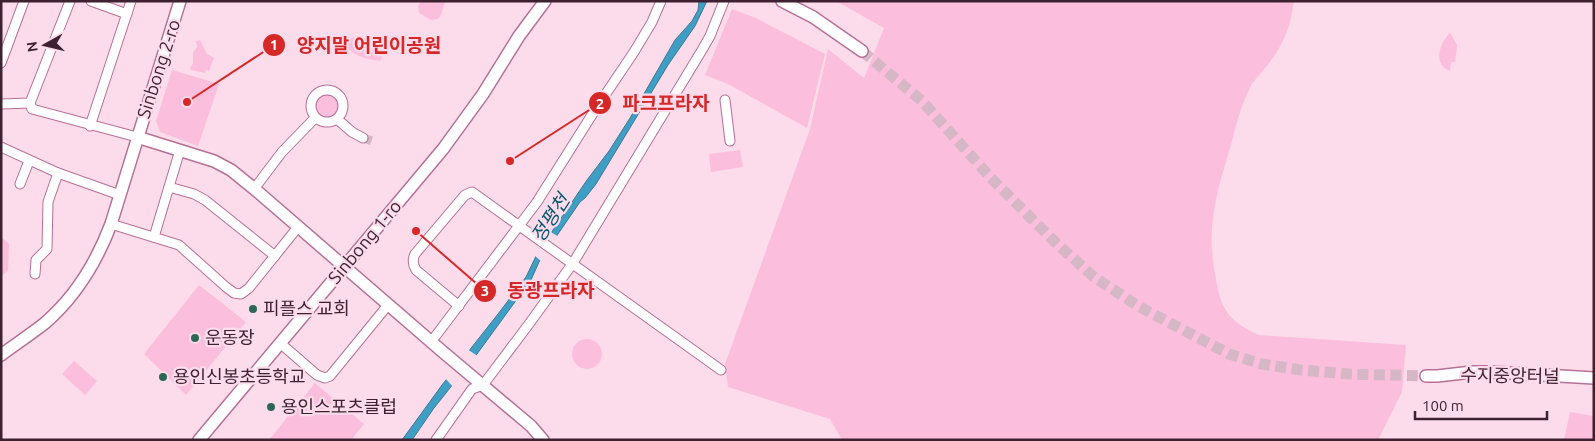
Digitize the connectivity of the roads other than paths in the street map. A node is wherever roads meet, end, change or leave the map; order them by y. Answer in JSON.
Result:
{"nodes":[{"id":1,"x":24,"y":1,"type":"edge"},
{"id":2,"x":70,"y":1,"type":"edge"},
{"id":3,"x":91,"y":1,"type":"edge"},
{"id":4,"x":131,"y":1,"type":"edge"},
{"id":5,"x":180,"y":1,"type":"edge"},
{"id":6,"x":545,"y":1,"type":"edge"},
{"id":7,"x":661,"y":1,"type":"edge"},
{"id":8,"x":724,"y":1,"type":"edge"},
{"id":9,"x":782,"y":1,"type":"edge"},
{"id":10,"x":127,"y":14,"type":"junction"},
{"id":11,"x":862,"y":51,"type":"tunnel mouth"},
{"id":12,"x":1,"y":63,"type":"edge"},
{"id":13,"x":725,"y":100,"type":"dead end"},
{"id":14,"x":30,"y":103,"type":"junction"},
{"id":15,"x":1,"y":104,"type":"edge"},
{"id":16,"x":315,"y":118,"type":"junction"},
{"id":17,"x":336,"y":119,"type":"junction"},
{"id":18,"x":90,"y":126,"type":"junction"},
{"id":19,"x":137,"y":138,"type":"junction"},
{"id":20,"x":363,"y":138,"type":"tunnel mouth"},
{"id":21,"x":730,"y":141,"type":"dead end"},
{"id":22,"x":1,"y":147,"type":"edge"},
{"id":23,"x":180,"y":150,"type":"junction"},
{"id":24,"x":28,"y":160,"type":"junction"},
{"id":25,"x":58,"y":173,"type":"junction"},
{"id":26,"x":20,"y":184,"type":"dead end"},
{"id":27,"x":169,"y":187,"type":"junction"},
{"id":28,"x":254,"y":189,"type":"junction"},
{"id":29,"x":120,"y":195,"type":"junction"},
{"id":30,"x":111,"y":224,"type":"junction"},
{"id":31,"x":298,"y":227,"type":"junction"},
{"id":32,"x":519,"y":227,"type":"junction"},
{"id":33,"x":154,"y":237,"type":"junction"},
{"id":34,"x":274,"y":256,"type":"junction"},
{"id":35,"x":573,"y":263,"type":"junction"},
{"id":36,"x":344,"y":267,"type":"junction"},
{"id":37,"x":35,"y":274,"type":"dead end"},
{"id":38,"x":388,"y":305,"type":"junction"},
{"id":39,"x":459,"y":306,"type":"junction"},
{"id":40,"x":431,"y":342,"type":"junction"},
{"id":41,"x":280,"y":343,"type":"junction"},
{"id":42,"x":1,"y":355,"type":"edge"},
{"id":43,"x":721,"y":370,"type":"dead end"},
{"id":44,"x":1426,"y":376,"type":"tunnel mouth"},
{"id":45,"x":1594,"y":378,"type":"edge"},
{"id":46,"x":478,"y":382,"type":"junction"},
{"id":47,"x":199,"y":440,"type":"edge"},
{"id":48,"x":436,"y":440,"type":"edge"},
{"id":49,"x":543,"y":440,"type":"edge"}],
"edges":[{"from":1,"to":12,"type":"street"},
{"from":2,"to":14,"type":"street"},
{"from":3,"to":10,"type":"street"},
{"from":4,"to":10,"type":"street"},
{"from":5,"to":19,"type":"street","name":"Sinbong 2-ro"},
{"from":6,"to":36,"type":"street","name":"Sinbong 1-ro"},
{"from":7,"to":32,"type":"street"},
{"from":8,"to":35,"type":"street"},
{"from":9,"to":11,"type":"street"},
{"from":10,"to":18,"type":"street"},
{"from":13,"to":21,"type":"street"},
{"from":14,"to":15,"type":"street"},
{"from":14,"to":18,"type":"street","name":"Sinbong 2-ro"},
{"from":16,"to":17,"type":"street"},
{"from":16,"to":17,"type":"street"},
{"from":16,"to":28,"type":"street"},
{"from":17,"to":20,"type":"street"},
{"from":18,"to":19,"type":"street","name":"Sinbong 2-ro"},
{"from":19,"to":23,"type":"street"},
{"from":19,"to":29,"type":"street","name":"Sinbong 2-ro"},
{"from":22,"to":24,"type":"street"},
{"from":23,"to":27,"type":"street"},
{"from":23,"to":28,"type":"street"},
{"from":24,"to":25,"type":"street"},
{"from":24,"to":26,"type":"street"},
{"from":25,"to":29,"type":"street"},
{"from":25,"to":37,"type":"street"},
{"from":27,"to":33,"type":"street"},
{"from":27,"to":34,"type":"street"},
{"from":28,"to":31,"type":"street"},
{"from":29,"to":30,"type":"street","name":"Sinbong 2-ro"},
{"from":30,"to":33,"type":"street"},
{"from":30,"to":42,"type":"street","name":"Sinbong 2-ro"},
{"from":31,"to":34,"type":"street"},
{"from":31,"to":36,"type":"street"},
{"from":32,"to":35,"type":"street"},
{"from":32,"to":39,"type":"street"},
{"from":32,"to":39,"type":"street"},
{"from":33,"to":34,"type":"street"},
{"from":35,"to":43,"type":"street"},
{"from":35,"to":46,"type":"street"},
{"from":36,"to":38,"type":"street"},
{"from":36,"to":41,"type":"street","name":"Sinbong 1-ro"},
{"from":38,"to":40,"type":"street"},
{"from":38,"to":41,"type":"street"},
{"from":39,"to":40,"type":"street"},
{"from":40,"to":46,"type":"street"},
{"from":41,"to":47,"type":"street","name":"Sinbong 1-ro"},
{"from":44,"to":45,"type":"street","name":"수지중앙터널"},
{"from":46,"to":48,"type":"street"},
{"from":46,"to":49,"type":"street"}]}
